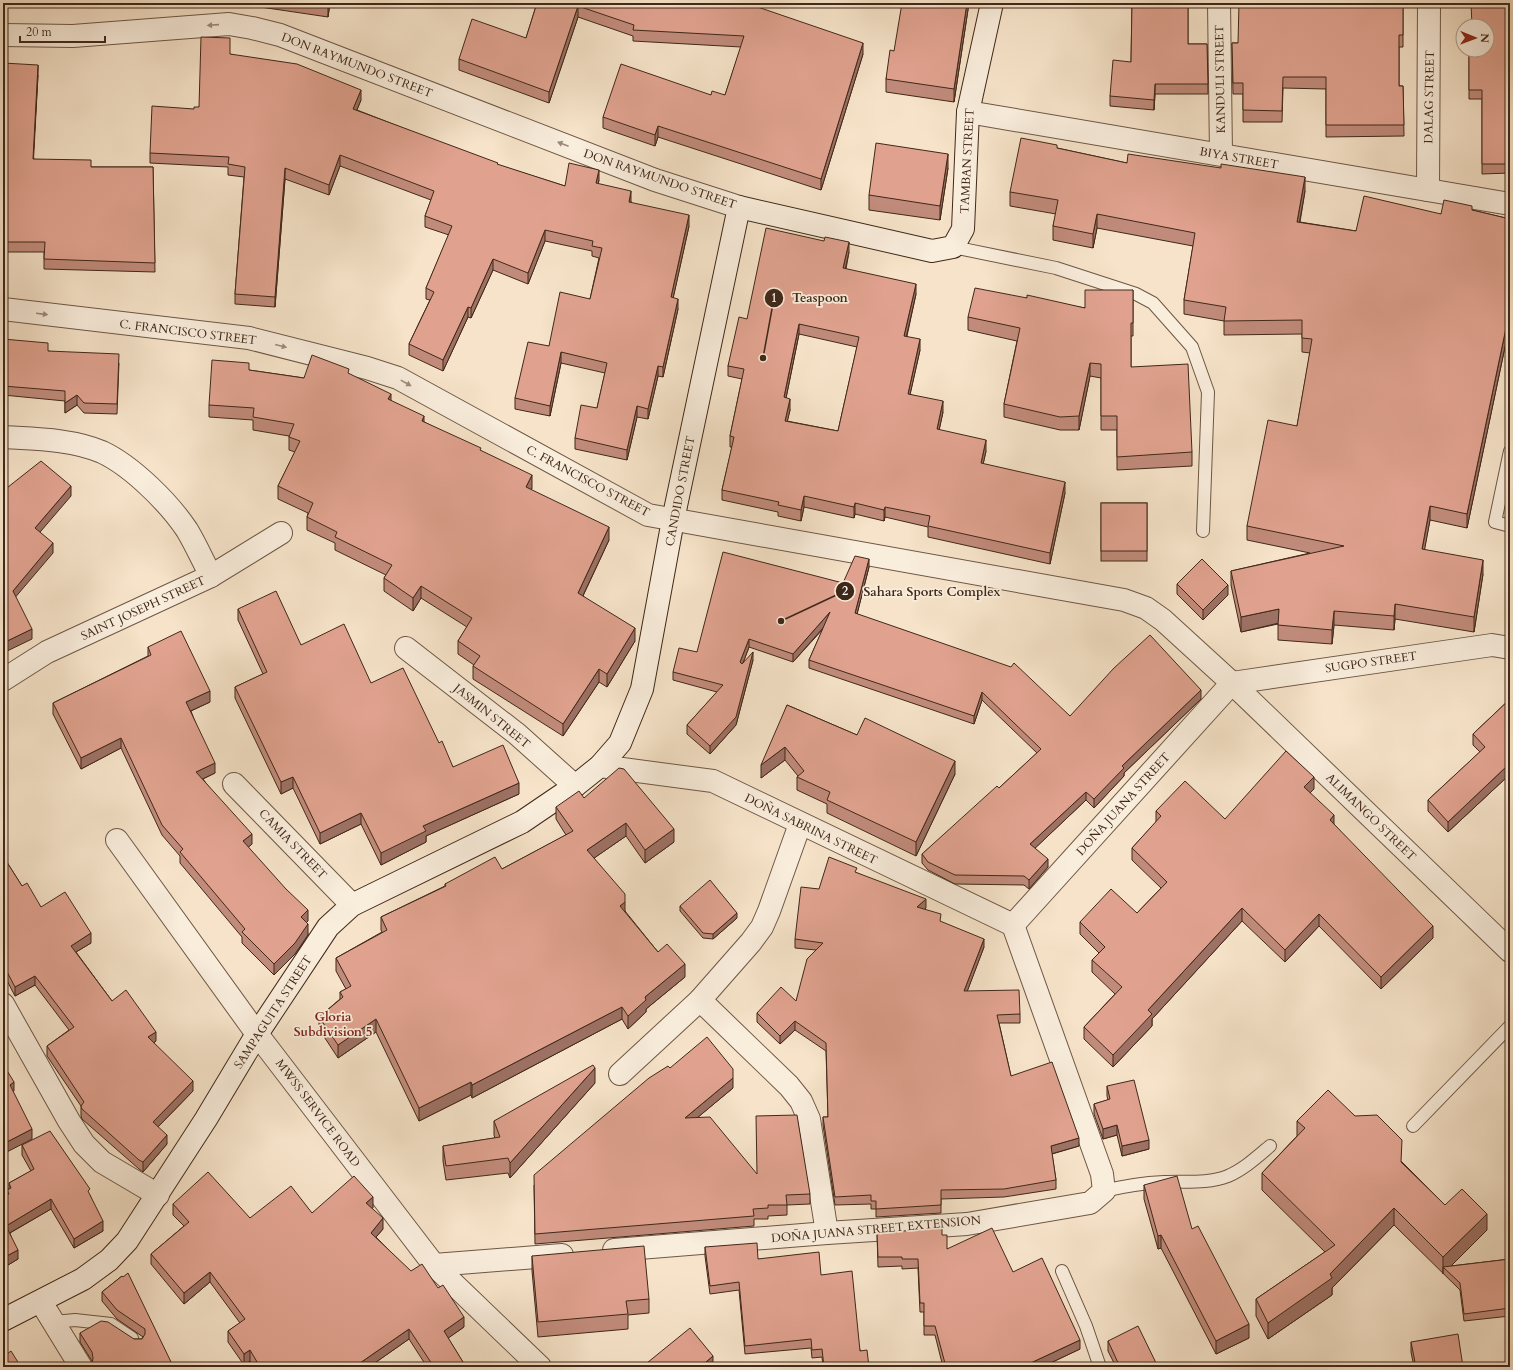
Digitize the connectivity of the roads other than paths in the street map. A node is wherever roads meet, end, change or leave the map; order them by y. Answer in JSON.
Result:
{"nodes":[{"id":1,"x":992,"y":3,"type":"edge"},
{"id":2,"x":1219,"y":3,"type":"edge"},
{"id":3,"x":1429,"y":3,"type":"edge"},
{"id":4,"x":3,"y":35,"type":"edge"},
{"id":5,"x":968,"y":112,"type":"junction"},
{"id":6,"x":1221,"y":154,"type":"junction"},
{"id":7,"x":1428,"y":190,"type":"junction"},
{"id":8,"x":1510,"y":204,"type":"edge"},
{"id":9,"x":739,"y":207,"type":"junction"},
{"id":10,"x":953,"y":247,"type":"junction"},
{"id":11,"x":3,"y":309,"type":"edge"},
{"id":12,"x":3,"y":437,"type":"edge"},
{"id":13,"x":1510,"y":451,"type":"edge"},
{"id":14,"x":673,"y":520,"type":"junction"},
{"id":15,"x":1510,"y":526,"type":"edge"},
{"id":16,"x":1203,"y":531,"type":"dead end"},
{"id":17,"x":281,"y":533,"type":"dead end"},
{"id":18,"x":211,"y":576,"type":"junction"},
{"id":19,"x":406,"y":648,"type":"dead end"},
{"id":20,"x":1510,"y":648,"type":"edge"},
{"id":21,"x":3,"y":680,"type":"edge"},
{"id":22,"x":1232,"y":683,"type":"junction"},
{"id":23,"x":600,"y":766,"type":"junction"},
{"id":24,"x":234,"y":784,"type":"dead end"},
{"id":25,"x":575,"y":786,"type":"junction"},
{"id":26,"x":800,"y":824,"type":"junction"},
{"id":27,"x":117,"y":840,"type":"dead end"},
{"id":28,"x":352,"y":905,"type":"junction"},
{"id":29,"x":1013,"y":925,"type":"junction"},
{"id":30,"x":1510,"y":950,"type":"edge"},
{"id":31,"x":700,"y":1000,"type":"junction"},
{"id":32,"x":3,"y":1004,"type":"edge"},
{"id":33,"x":1510,"y":1026,"type":"edge"},
{"id":34,"x":257,"y":1034,"type":"junction"},
{"id":35,"x":620,"y":1074,"type":"dead end"},
{"id":36,"x":1413,"y":1126,"type":"dead end"},
{"id":37,"x":1270,"y":1146,"type":"dead end"},
{"id":38,"x":1104,"y":1191,"type":"junction"},
{"id":39,"x":158,"y":1195,"type":"junction"},
{"id":40,"x":827,"y":1233,"type":"junction"},
{"id":41,"x":434,"y":1265,"type":"junction"},
{"id":42,"x":1062,"y":1271,"type":"dead end"},
{"id":43,"x":41,"y":1302,"type":"junction"},
{"id":44,"x":3,"y":1320,"type":"edge"},
{"id":45,"x":54,"y":1322,"type":"junction"},
{"id":46,"x":138,"y":1342,"type":"edge"},
{"id":47,"x":81,"y":1367,"type":"edge"},
{"id":48,"x":540,"y":1367,"type":"edge"},
{"id":49,"x":1100,"y":1367,"type":"edge"}],
"edges":[{"from":1,"to":5,"type":"street","name":"TAMBAN STREET"},
{"from":2,"to":6,"type":"street","name":"KANDULI STREET"},
{"from":3,"to":7,"type":"street","name":"DALAG STREET"},
{"from":9,"to":4,"type":"street","name":"DON RAYMUNDO STREET","one_way":true},
{"from":5,"to":6,"type":"street","name":"BIYA STREET"},
{"from":5,"to":10,"type":"street","name":"TAMBAN STREET"},
{"from":6,"to":7,"type":"street","name":"BIYA STREET"},
{"from":7,"to":8,"type":"street","name":"BIYA STREET"},
{"from":9,"to":10,"type":"street","name":"DON RAYMUNDO STREET"},
{"from":9,"to":14,"type":"street","name":"CANDIDO STREET"},
{"from":10,"to":16,"type":"lane","name":"DON RAYMUNDO STREET"},
{"from":11,"to":14,"type":"street","name":"C. FRANCISCO STREET","one_way":true},
{"from":12,"to":18,"type":"street"},
{"from":13,"to":15,"type":"lane"},
{"from":14,"to":22,"type":"street","name":"C. FRANCISCO STREET"},
{"from":14,"to":23,"type":"street","name":"CANDIDO STREET"},
{"from":17,"to":18,"type":"street","name":"SAINT JOSEPH STREET"},
{"from":18,"to":21,"type":"street","name":"SAINT JOSEPH STREET"},
{"from":19,"to":25,"type":"street","name":"JASMIN STREET"},
{"from":20,"to":22,"type":"street","name":"SUGPO STREET"},
{"from":22,"to":29,"type":"street","name":"DOÑA JUANA STREET"},
{"from":22,"to":30,"type":"street","name":"ALIMANGO STREET"},
{"from":23,"to":25,"type":"street","name":"SAMPAGUITA STREET"},
{"from":23,"to":26,"type":"street","name":"DOÑA SABRINA STREET"},
{"from":24,"to":28,"type":"street","name":"CAMIA STREET"},
{"from":25,"to":28,"type":"street","name":"SAMPAGUITA STREET"},
{"from":26,"to":29,"type":"street","name":"DOÑA SABRINA STREET"},
{"from":26,"to":31,"type":"street"},
{"from":27,"to":34,"type":"street","name":"MWSS SERVICE ROAD"},
{"from":28,"to":34,"type":"street","name":"SAMPAGUITA STREET"},
{"from":29,"to":38,"type":"street"},
{"from":31,"to":35,"type":"street"},
{"from":31,"to":40,"type":"street"},
{"from":32,"to":39,"type":"street"},
{"from":33,"to":36,"type":"lane"},
{"from":34,"to":39,"type":"street","name":"SAMPAGUITA STREET"},
{"from":34,"to":41,"type":"street","name":"MWSS SERVICE ROAD"},
{"from":37,"to":38,"type":"lane"},
{"from":38,"to":40,"type":"street","name":"DOÑA JUANA STREET EXTENSION"},
{"from":39,"to":43,"type":"street","name":"SAMPAGUITA STREET"},
{"from":40,"to":41,"type":"street","name":"DOÑA JUANA STREET EXTENSION"},
{"from":41,"to":48,"type":"street","name":"MWSS SERVICE ROAD"},
{"from":42,"to":49,"type":"lane"},
{"from":43,"to":44,"type":"street","name":"SAMPAGUITA STREET"},
{"from":43,"to":45,"type":"street"},
{"from":45,"to":46,"type":"lane"},
{"from":45,"to":47,"type":"street"}]}
